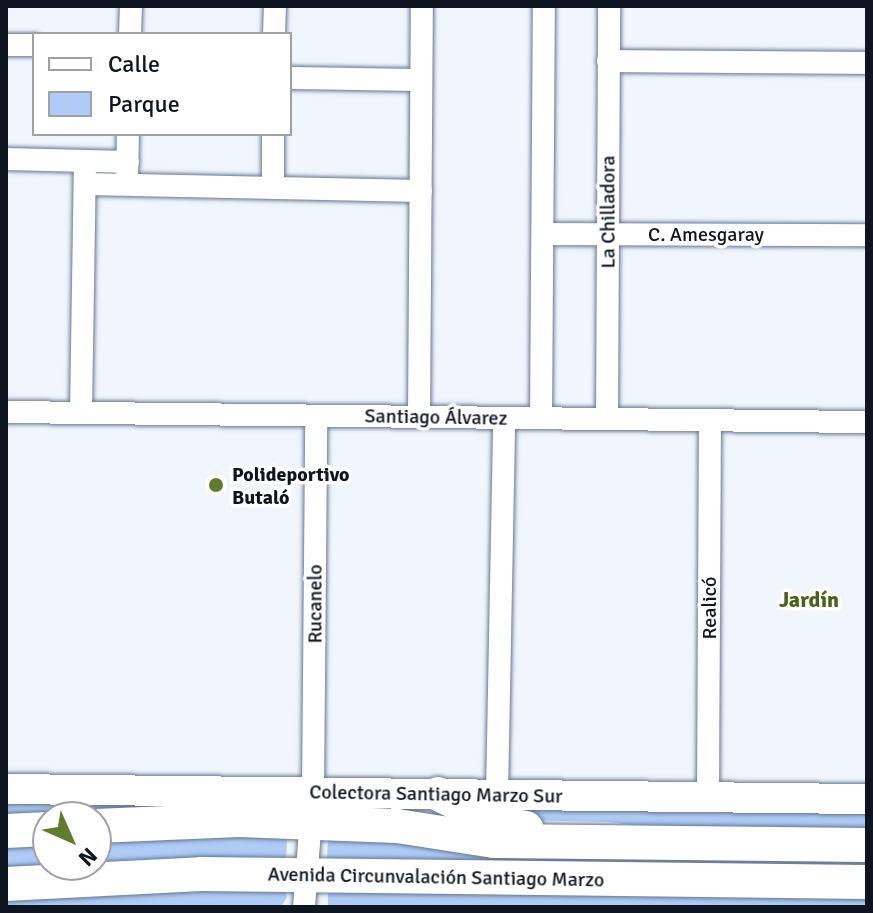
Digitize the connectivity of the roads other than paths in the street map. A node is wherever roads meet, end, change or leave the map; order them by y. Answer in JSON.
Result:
{"nodes":[{"id":1,"x":131,"y":6,"type":"edge"},
{"id":2,"x":275,"y":6,"type":"edge"},
{"id":3,"x":422,"y":6,"type":"edge"},
{"id":4,"x":544,"y":6,"type":"edge"},
{"id":5,"x":609,"y":6,"type":"edge"},
{"id":6,"x":130,"y":32,"type":"edge"},
{"id":7,"x":274,"y":32,"type":"edge"},
{"id":8,"x":6,"y":45,"type":"edge"},
{"id":9,"x":32,"y":45,"type":"edge"},
{"id":10,"x":608,"y":61,"type":"junction"},
{"id":11,"x":867,"y":63,"type":"edge"},
{"id":12,"x":292,"y":78,"type":"edge"},
{"id":13,"x":421,"y":80,"type":"junction"},
{"id":14,"x":128,"y":136,"type":"edge"},
{"id":15,"x":273,"y":136,"type":"edge"},
{"id":16,"x":6,"y":159,"type":"edge"},
{"id":17,"x":85,"y":172,"type":"junction"},
{"id":18,"x":127,"y":173,"type":"junction"},
{"id":19,"x":273,"y":188,"type":"junction"},
{"id":20,"x":421,"y":191,"type":"junction"},
{"id":21,"x":545,"y":234,"type":"junction"},
{"id":22,"x":608,"y":234,"type":"junction"},
{"id":23,"x":867,"y":235,"type":"edge"},
{"id":24,"x":6,"y":412,"type":"edge"},
{"id":25,"x":81,"y":413,"type":"junction"},
{"id":26,"x":316,"y":416,"type":"junction"},
{"id":27,"x":419,"y":417,"type":"junction"},
{"id":28,"x":504,"y":418,"type":"junction"},
{"id":29,"x":541,"y":418,"type":"junction"},
{"id":30,"x":607,"y":419,"type":"junction"},
{"id":31,"x":710,"y":420,"type":"junction"},
{"id":32,"x":867,"y":422,"type":"edge"},
{"id":33,"x":6,"y":789,"type":"edge"},
{"id":34,"x":438,"y":794,"type":"junction"},
{"id":35,"x":497,"y":795,"type":"junction"},
{"id":36,"x":708,"y":797,"type":"junction"},
{"id":37,"x":867,"y":799,"type":"edge"},
{"id":38,"x":312,"y":807,"type":"junction"},
{"id":39,"x":112,"y":825,"type":"edge"},
{"id":40,"x":32,"y":830,"type":"edge"},
{"id":41,"x":6,"y":831,"type":"edge"},
{"id":42,"x":661,"y":843,"type":"junction"},
{"id":43,"x":867,"y":845,"type":"edge"},
{"id":44,"x":867,"y":882,"type":"edge"},
{"id":45,"x":6,"y":884,"type":"edge"},
{"id":46,"x":305,"y":892,"type":"edge"}],
"edges":[{"from":1,"to":6,"type":"street"},
{"from":2,"to":7,"type":"street"},
{"from":3,"to":13,"type":"street"},
{"from":4,"to":21,"type":"street"},
{"from":5,"to":10,"type":"street","name":"La Chilladora"},
{"from":8,"to":9,"type":"street"},
{"from":10,"to":11,"type":"street"},
{"from":10,"to":22,"type":"street","name":"La Chilladora"},
{"from":12,"to":13,"type":"street"},
{"from":13,"to":20,"type":"street"},
{"from":14,"to":18,"type":"street"},
{"from":15,"to":19,"type":"street"},
{"from":16,"to":17,"type":"street"},
{"from":17,"to":18,"type":"street"},
{"from":17,"to":25,"type":"street"},
{"from":18,"to":19,"type":"street"},
{"from":19,"to":20,"type":"street"},
{"from":20,"to":27,"type":"street"},
{"from":21,"to":22,"type":"street","name":"C. Amesgaray"},
{"from":21,"to":29,"type":"street"},
{"from":22,"to":23,"type":"street","name":"C. Amesgaray"},
{"from":22,"to":30,"type":"street","name":"La Chilladora"},
{"from":24,"to":25,"type":"street","name":"Santiago Álvarez"},
{"from":25,"to":26,"type":"street","name":"Santiago Álvarez"},
{"from":26,"to":27,"type":"street","name":"Santiago Álvarez"},
{"from":26,"to":38,"type":"street","name":"Rucanelo"},
{"from":27,"to":28,"type":"street","name":"Santiago Álvarez"},
{"from":28,"to":29,"type":"street","name":"Santiago Álvarez"},
{"from":28,"to":35,"type":"street"},
{"from":29,"to":30,"type":"street","name":"Santiago Álvarez"},
{"from":30,"to":31,"type":"street","name":"Santiago Álvarez"},
{"from":31,"to":32,"type":"street","name":"Santiago Álvarez"},
{"from":31,"to":36,"type":"street","name":"Realicó"},
{"from":33,"to":38,"type":"street","name":"Colectora Santiago Marzo Sur"},
{"from":34,"to":35,"type":"street","name":"Colectora Santiago Marzo Sur"},
{"from":34,"to":38,"type":"street","name":"Colectora Santiago Marzo Sur"},
{"from":34,"to":42,"type":"main road"},
{"from":35,"to":36,"type":"street","name":"Colectora Santiago Marzo Sur"},
{"from":36,"to":37,"type":"street","name":"Colectora Santiago Marzo Sur"},
{"from":38,"to":39,"type":"main road","name":"Avenida Circunvalación Santiago Marzo"},
{"from":38,"to":42,"type":"main road","name":"Avenida Circunvalación Santiago Marzo"},
{"from":38,"to":46,"type":"street","name":"Rucanelo"},
{"from":40,"to":41,"type":"main road"},
{"from":42,"to":43,"type":"main road","name":"Avenida Circunvalación Santiago Marzo"},
{"from":44,"to":46,"type":"main road","name":"Avenida Circunvalación Santiago Marzo"},
{"from":45,"to":46,"type":"main road","name":"Avenida Circunvalación Santiago Marzo"}]}
